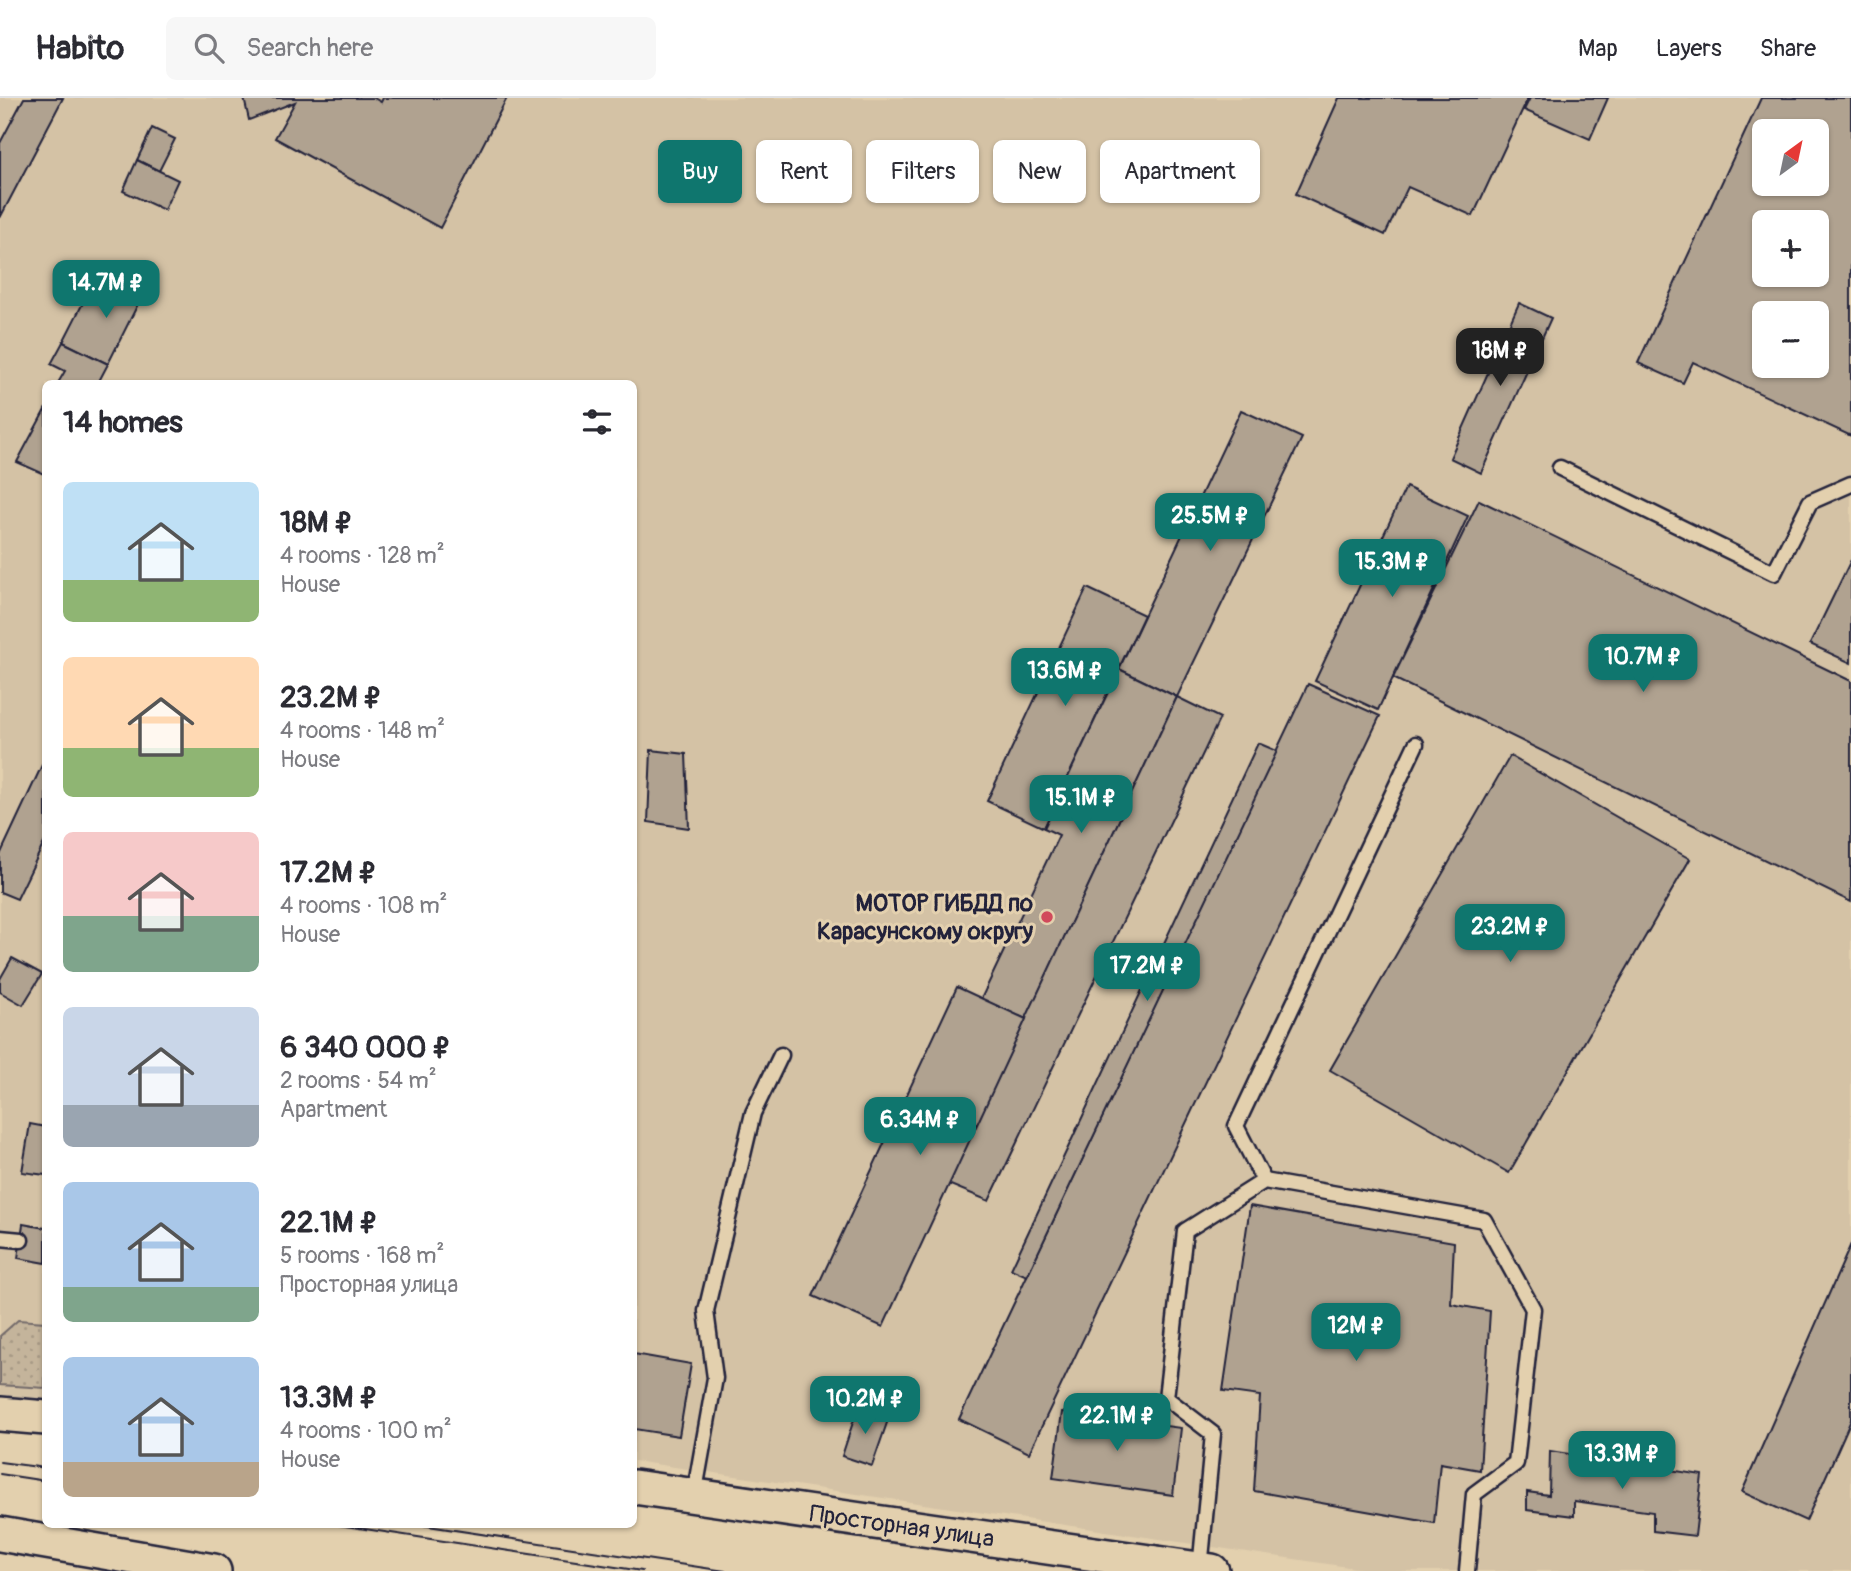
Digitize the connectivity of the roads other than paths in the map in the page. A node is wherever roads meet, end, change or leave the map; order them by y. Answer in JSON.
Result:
{"nodes":[{"id":1,"x":1560,"y":468,"type":"dead end"},
{"id":2,"x":1851,"y":484,"type":"edge"},
{"id":3,"x":1416,"y":744,"type":"dead end"},
{"id":4,"x":781,"y":1055,"type":"dead end"},
{"id":5,"x":1264,"y":1181,"type":"junction"},
{"id":6,"x":0,"y":1238,"type":"edge"},
{"id":7,"x":21,"y":1240,"type":"dead end"},
{"id":8,"x":0,"y":1415,"type":"edge"},
{"id":9,"x":42,"y":1418,"type":"edge"},
{"id":10,"x":637,"y":1487,"type":"edge"},
{"id":11,"x":694,"y":1496,"type":"junction"},
{"id":12,"x":0,"y":1534,"type":"edge"},
{"id":13,"x":1091,"y":1562,"type":"edge"},
{"id":14,"x":1206,"y":1570,"type":"edge"},
{"id":15,"x":214,"y":1571,"type":"edge"},
{"id":16,"x":1467,"y":1571,"type":"edge"}],
"edges":[{"from":1,"to":2,"type":"lane"},
{"from":3,"to":5,"type":"lane"},
{"from":4,"to":11,"type":"lane"},
{"from":5,"to":14,"type":"lane"},
{"from":5,"to":16,"type":"lane"},
{"from":6,"to":7,"type":"lane"},
{"from":8,"to":9,"type":"street"},
{"from":10,"to":11,"type":"street","name":"Просторная улица"},
{"from":11,"to":13,"type":"street","name":"Просторная улица"},
{"from":12,"to":15,"type":"street"},
{"from":13,"to":14,"type":"street","name":"Просторная улица"}]}
